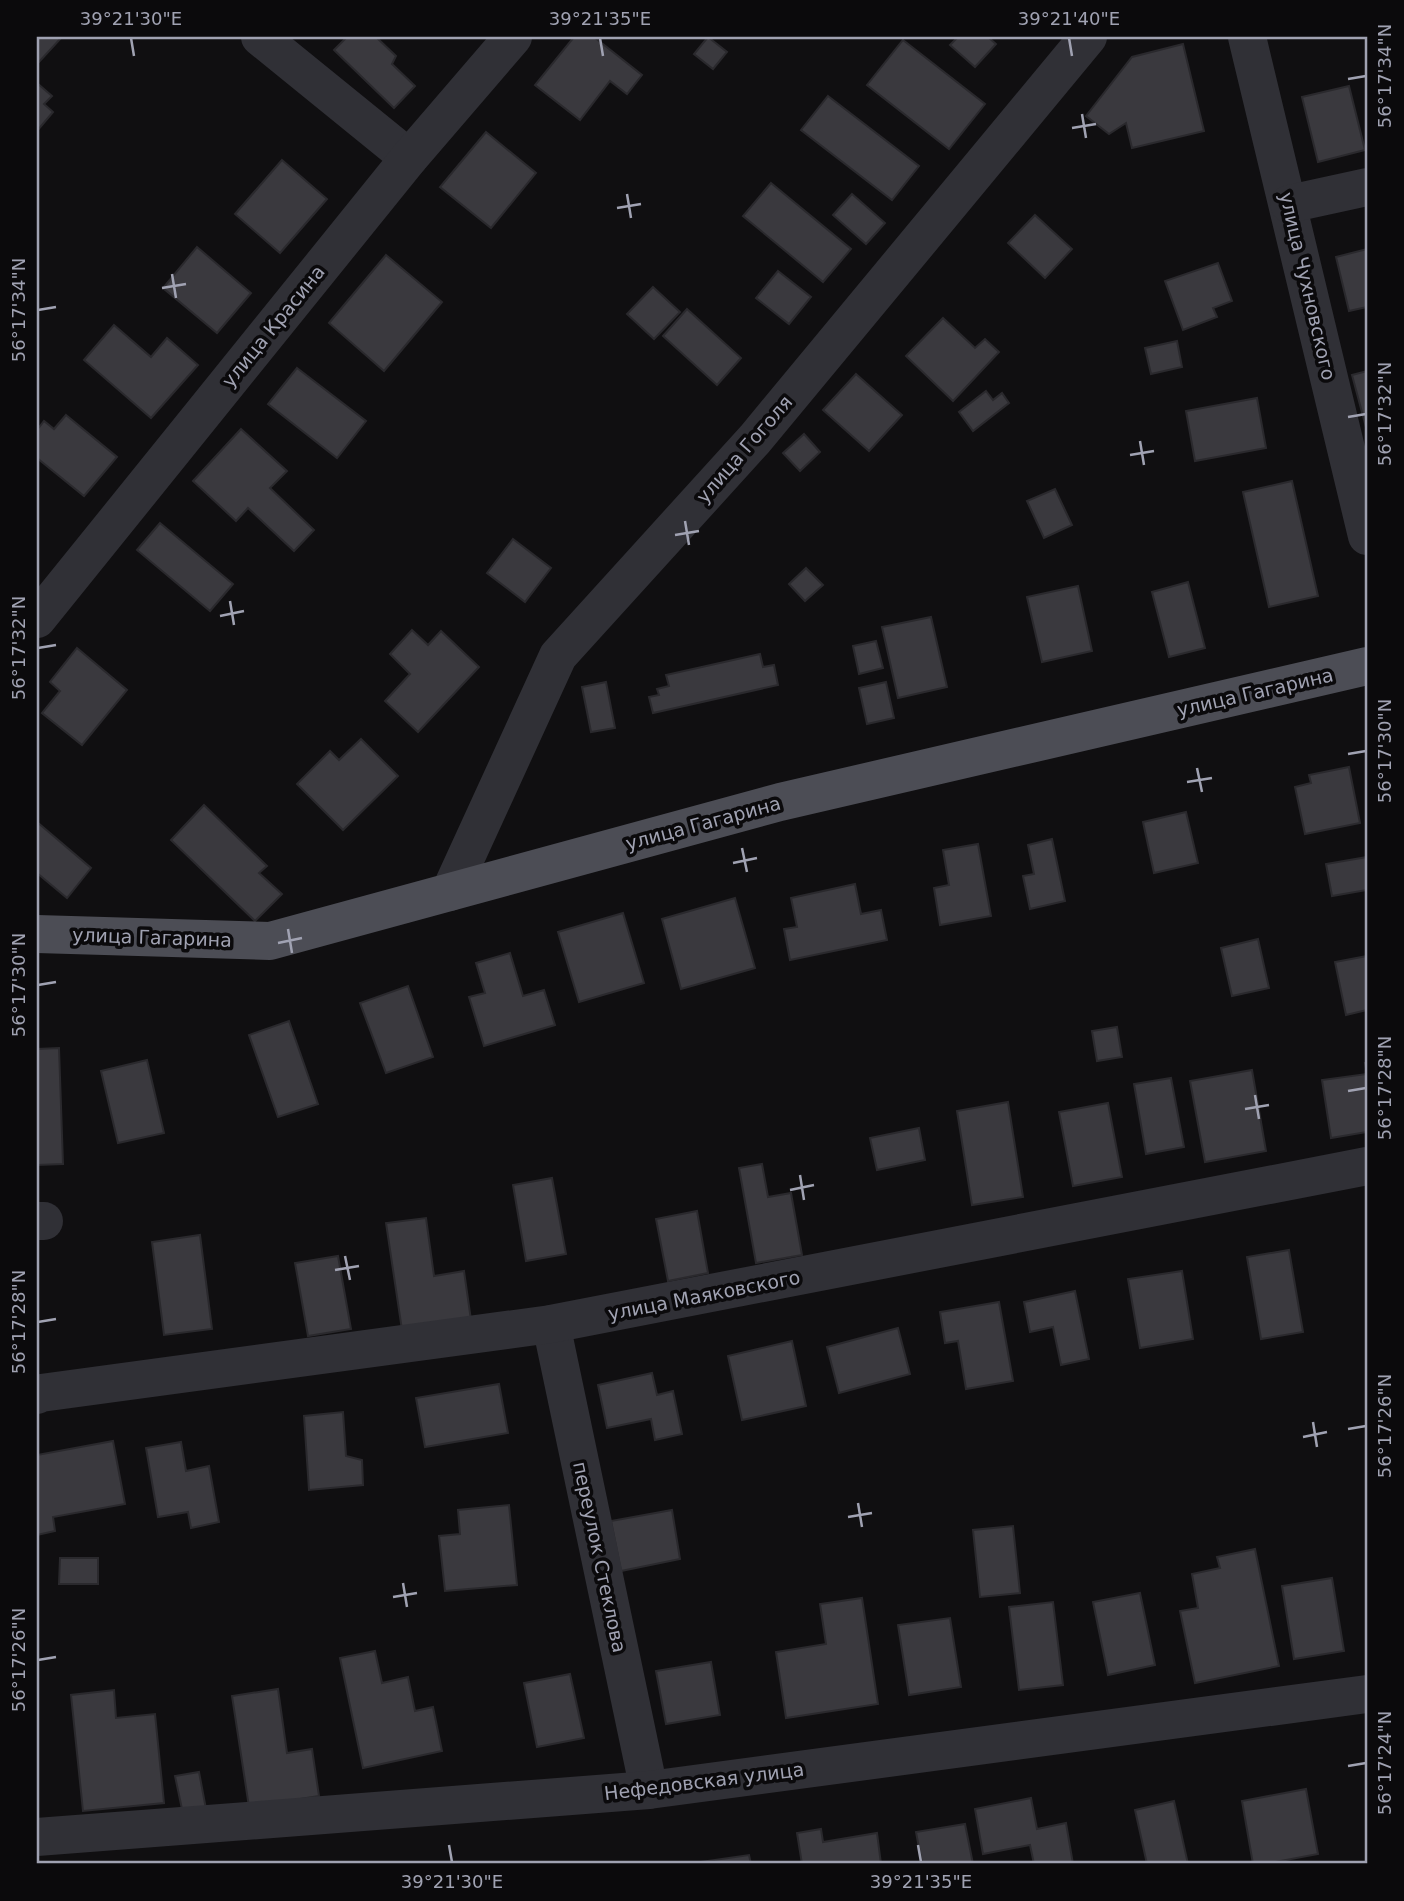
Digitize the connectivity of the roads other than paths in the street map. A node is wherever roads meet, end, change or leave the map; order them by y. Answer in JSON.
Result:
{"nodes":[{"id":1,"x":260,"y":37,"type":"edge"},
{"id":2,"x":513,"y":37,"type":"edge"},
{"id":3,"x":1088,"y":37,"type":"edge"},
{"id":4,"x":1247,"y":37,"type":"edge"},
{"id":5,"x":409,"y":158,"type":"junction"},
{"id":6,"x":1367,"y":187,"type":"edge"},
{"id":7,"x":1289,"y":204,"type":"junction"},
{"id":8,"x":1367,"y":536,"type":"edge"},
{"id":9,"x":37,"y":619,"type":"edge"},
{"id":10,"x":1367,"y":666,"type":"edge"},
{"id":11,"x":450,"y":891,"type":"junction"},
{"id":12,"x":37,"y":934,"type":"edge"},
{"id":13,"x":1367,"y":1166,"type":"edge"},
{"id":14,"x":551,"y":1324,"type":"junction"},
{"id":15,"x":37,"y":1395,"type":"edge"},
{"id":16,"x":1367,"y":1694,"type":"edge"},
{"id":17,"x":649,"y":1790,"type":"junction"},
{"id":18,"x":37,"y":1837,"type":"edge"}],
"edges":[{"from":1,"to":5,"type":"street"},
{"from":2,"to":5,"type":"street","name":"улица Красина"},
{"from":3,"to":11,"type":"street","name":"улица Гоголя"},
{"from":4,"to":7,"type":"street","name":"улица Чухновского"},
{"from":5,"to":9,"type":"street","name":"улица Красина"},
{"from":6,"to":7,"type":"street"},
{"from":7,"to":8,"type":"street","name":"улица Чухновского"},
{"from":10,"to":11,"type":"main road","name":"улица Гагарина"},
{"from":11,"to":12,"type":"main road","name":"улица Гагарина"},
{"from":13,"to":14,"type":"street","name":"улица Маяковского"},
{"from":14,"to":15,"type":"street","name":"улица Маяковского"},
{"from":14,"to":17,"type":"street","name":"переулок Стеклова"},
{"from":16,"to":17,"type":"street","name":"Нефедовская улица"},
{"from":17,"to":18,"type":"street","name":"Нефедовская улица"}]}
